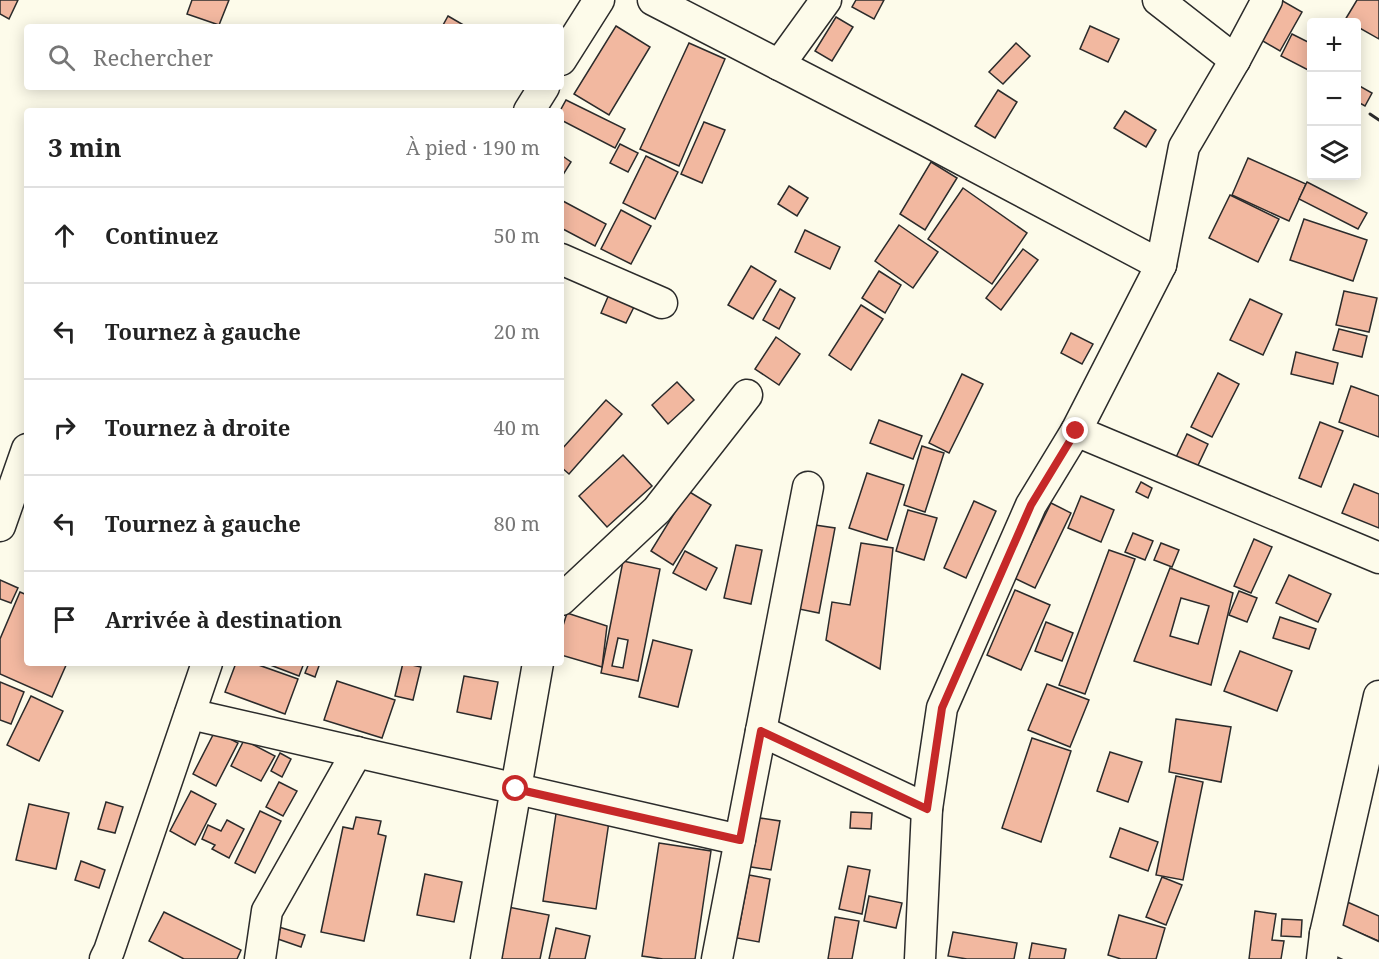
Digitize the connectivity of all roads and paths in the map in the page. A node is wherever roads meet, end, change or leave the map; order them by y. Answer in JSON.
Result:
{"nodes":[{"id":1,"x":599,"y":0,"type":"edge"},
{"id":2,"x":653,"y":0,"type":"edge"},
{"id":3,"x":826,"y":0,"type":"edge"},
{"id":4,"x":1158,"y":0,"type":"edge"},
{"id":5,"x":1267,"y":0,"type":"edge"},
{"id":6,"x":564,"y":55,"type":"edge"},
{"id":7,"x":1235,"y":60,"type":"junction"},
{"id":8,"x":779,"y":65,"type":"junction"},
{"id":9,"x":542,"y":90,"type":"edge"},
{"id":10,"x":531,"y":108,"type":"edge"},
{"id":11,"x":564,"y":260,"type":"edge"},
{"id":12,"x":1161,"y":265,"type":"junction"},
{"id":13,"x":662,"y":303,"type":"dead end"},
{"id":14,"x":747,"y":394,"type":"dead end"},
{"id":15,"x":1076,"y":431,"type":"junction"},
{"id":16,"x":24,"y":458,"type":"edge"},
{"id":17,"x":808,"y":487,"type":"dead end"},
{"id":18,"x":0,"y":526,"type":"edge"},
{"id":19,"x":1379,"y":558,"type":"edge"},
{"id":20,"x":564,"y":597,"type":"edge"},
{"id":21,"x":206,"y":666,"type":"edge"},
{"id":22,"x":537,"y":666,"type":"edge"},
{"id":23,"x":1379,"y":696,"type":"edge"},
{"id":24,"x":190,"y":714,"type":"junction"},
{"id":25,"x":761,"y":731,"type":"junction"},
{"id":26,"x":357,"y":752,"type":"junction"},
{"id":27,"x":516,"y":789,"type":"junction"},
{"id":28,"x":927,"y":809,"type":"junction"},
{"id":29,"x":740,"y":840,"type":"junction"},
{"id":30,"x":1323,"y":946,"type":"edge"},
{"id":31,"x":105,"y":959,"type":"edge"},
{"id":32,"x":260,"y":959,"type":"edge"},
{"id":33,"x":486,"y":959,"type":"edge"},
{"id":34,"x":717,"y":959,"type":"edge"},
{"id":35,"x":920,"y":959,"type":"edge"},
{"id":36,"x":1379,"y":959,"type":"edge"}],
"edges":[{"from":1,"to":6,"type":"street"},
{"from":2,"to":8,"type":"street"},
{"from":3,"to":8,"type":"street"},
{"from":4,"to":7,"type":"street"},
{"from":5,"to":7,"type":"street"},
{"from":7,"to":12,"type":"street"},
{"from":8,"to":12,"type":"street"},
{"from":9,"to":10,"type":"street"},
{"from":11,"to":13,"type":"street"},
{"from":12,"to":15,"type":"street"},
{"from":14,"to":20,"type":"street"},
{"from":15,"to":19,"type":"street"},
{"from":15,"to":28,"type":"street"},
{"from":16,"to":18,"type":"street"},
{"from":17,"to":25,"type":"street"},
{"from":21,"to":24,"type":"street"},
{"from":22,"to":27,"type":"street"},
{"from":23,"to":30,"type":"street"},
{"from":24,"to":26,"type":"street"},
{"from":24,"to":31,"type":"street"},
{"from":25,"to":28,"type":"street"},
{"from":25,"to":29,"type":"street"},
{"from":26,"to":27,"type":"street"},
{"from":26,"to":32,"type":"street"},
{"from":27,"to":29,"type":"street"},
{"from":27,"to":33,"type":"street"},
{"from":28,"to":35,"type":"street"},
{"from":29,"to":34,"type":"street"},
{"from":30,"to":36,"type":"street"}]}
